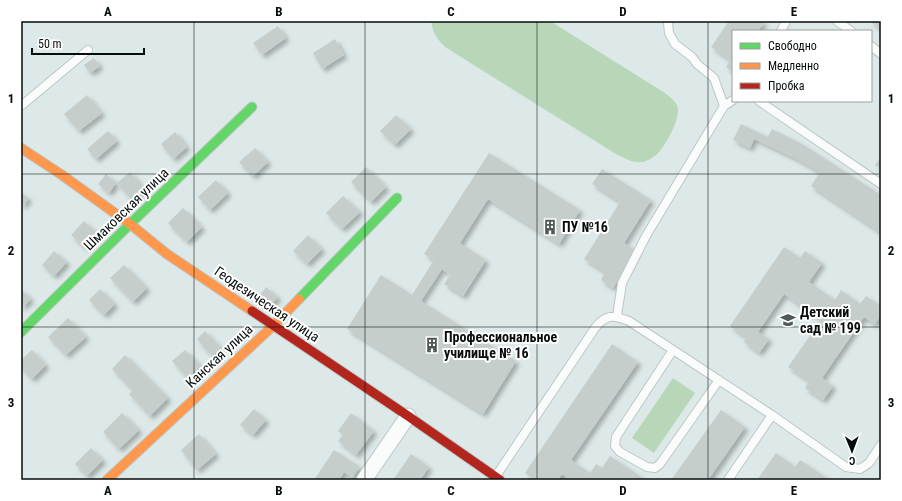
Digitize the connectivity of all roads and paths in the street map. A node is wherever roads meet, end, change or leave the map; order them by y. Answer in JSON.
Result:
{"nodes":[{"id":1,"x":669,"y":21,"type":"edge"},
{"id":2,"x":786,"y":21,"type":"edge"},
{"id":3,"x":837,"y":21,"type":"edge"},
{"id":4,"x":782,"y":30,"type":"edge"},
{"id":5,"x":849,"y":30,"type":"edge"},
{"id":6,"x":872,"y":47,"type":"edge"},
{"id":7,"x":88,"y":50,"type":"dead end"},
{"id":8,"x":881,"y":54,"type":"edge"},
{"id":9,"x":732,"y":101,"type":"edge"},
{"id":10,"x":760,"y":102,"type":"edge"},
{"id":11,"x":21,"y":106,"type":"edge"},
{"id":12,"x":724,"y":106,"type":"junction"},
{"id":13,"x":252,"y":107,"type":"dead end"},
{"id":14,"x":21,"y":148,"type":"edge"},
{"id":15,"x":881,"y":184,"type":"edge"},
{"id":16,"x":397,"y":198,"type":"dead end"},
{"id":17,"x":130,"y":224,"type":"junction"},
{"id":18,"x":617,"y":316,"type":"junction"},
{"id":19,"x":274,"y":325,"type":"junction"},
{"id":20,"x":21,"y":332,"type":"edge"},
{"id":21,"x":673,"y":350,"type":"junction"},
{"id":22,"x":719,"y":380,"type":"junction"},
{"id":23,"x":772,"y":415,"type":"junction"},
{"id":24,"x":408,"y":416,"type":"junction"},
{"id":25,"x":881,"y":445,"type":"edge"},
{"id":26,"x":498,"y":478,"type":"edge"},
{"id":27,"x":107,"y":480,"type":"edge"},
{"id":28,"x":364,"y":480,"type":"edge"},
{"id":29,"x":728,"y":480,"type":"edge"}],
"edges":[{"from":1,"to":12,"type":"lane"},
{"from":2,"to":4,"type":"lane"},
{"from":3,"to":5,"type":"lane"},
{"from":6,"to":8,"type":"lane"},
{"from":7,"to":11,"type":"lane"},
{"from":9,"to":12,"type":"lane"},
{"from":10,"to":15,"type":"lane"},
{"from":12,"to":18,"type":"lane"},
{"from":13,"to":17,"type":"street","name":"Шмаковская улица"},
{"from":14,"to":17,"type":"street","name":"Геодезическая улица"},
{"from":16,"to":19,"type":"street","name":"Канская улица"},
{"from":17,"to":19,"type":"street","name":"Геодезическая улица"},
{"from":17,"to":20,"type":"street","name":"Шмаковская улица"},
{"from":18,"to":21,"type":"lane"},
{"from":18,"to":26,"type":"lane"},
{"from":19,"to":24,"type":"street","name":"Геодезическая улица"},
{"from":19,"to":27,"type":"street","name":"Канская улица"},
{"from":21,"to":22,"type":"lane"},
{"from":21,"to":22,"type":"lane"},
{"from":22,"to":23,"type":"lane"},
{"from":23,"to":25,"type":"lane"},
{"from":23,"to":29,"type":"lane"},
{"from":24,"to":26,"type":"street","name":"Геодезическая улица"},
{"from":24,"to":28,"type":"street"}]}
